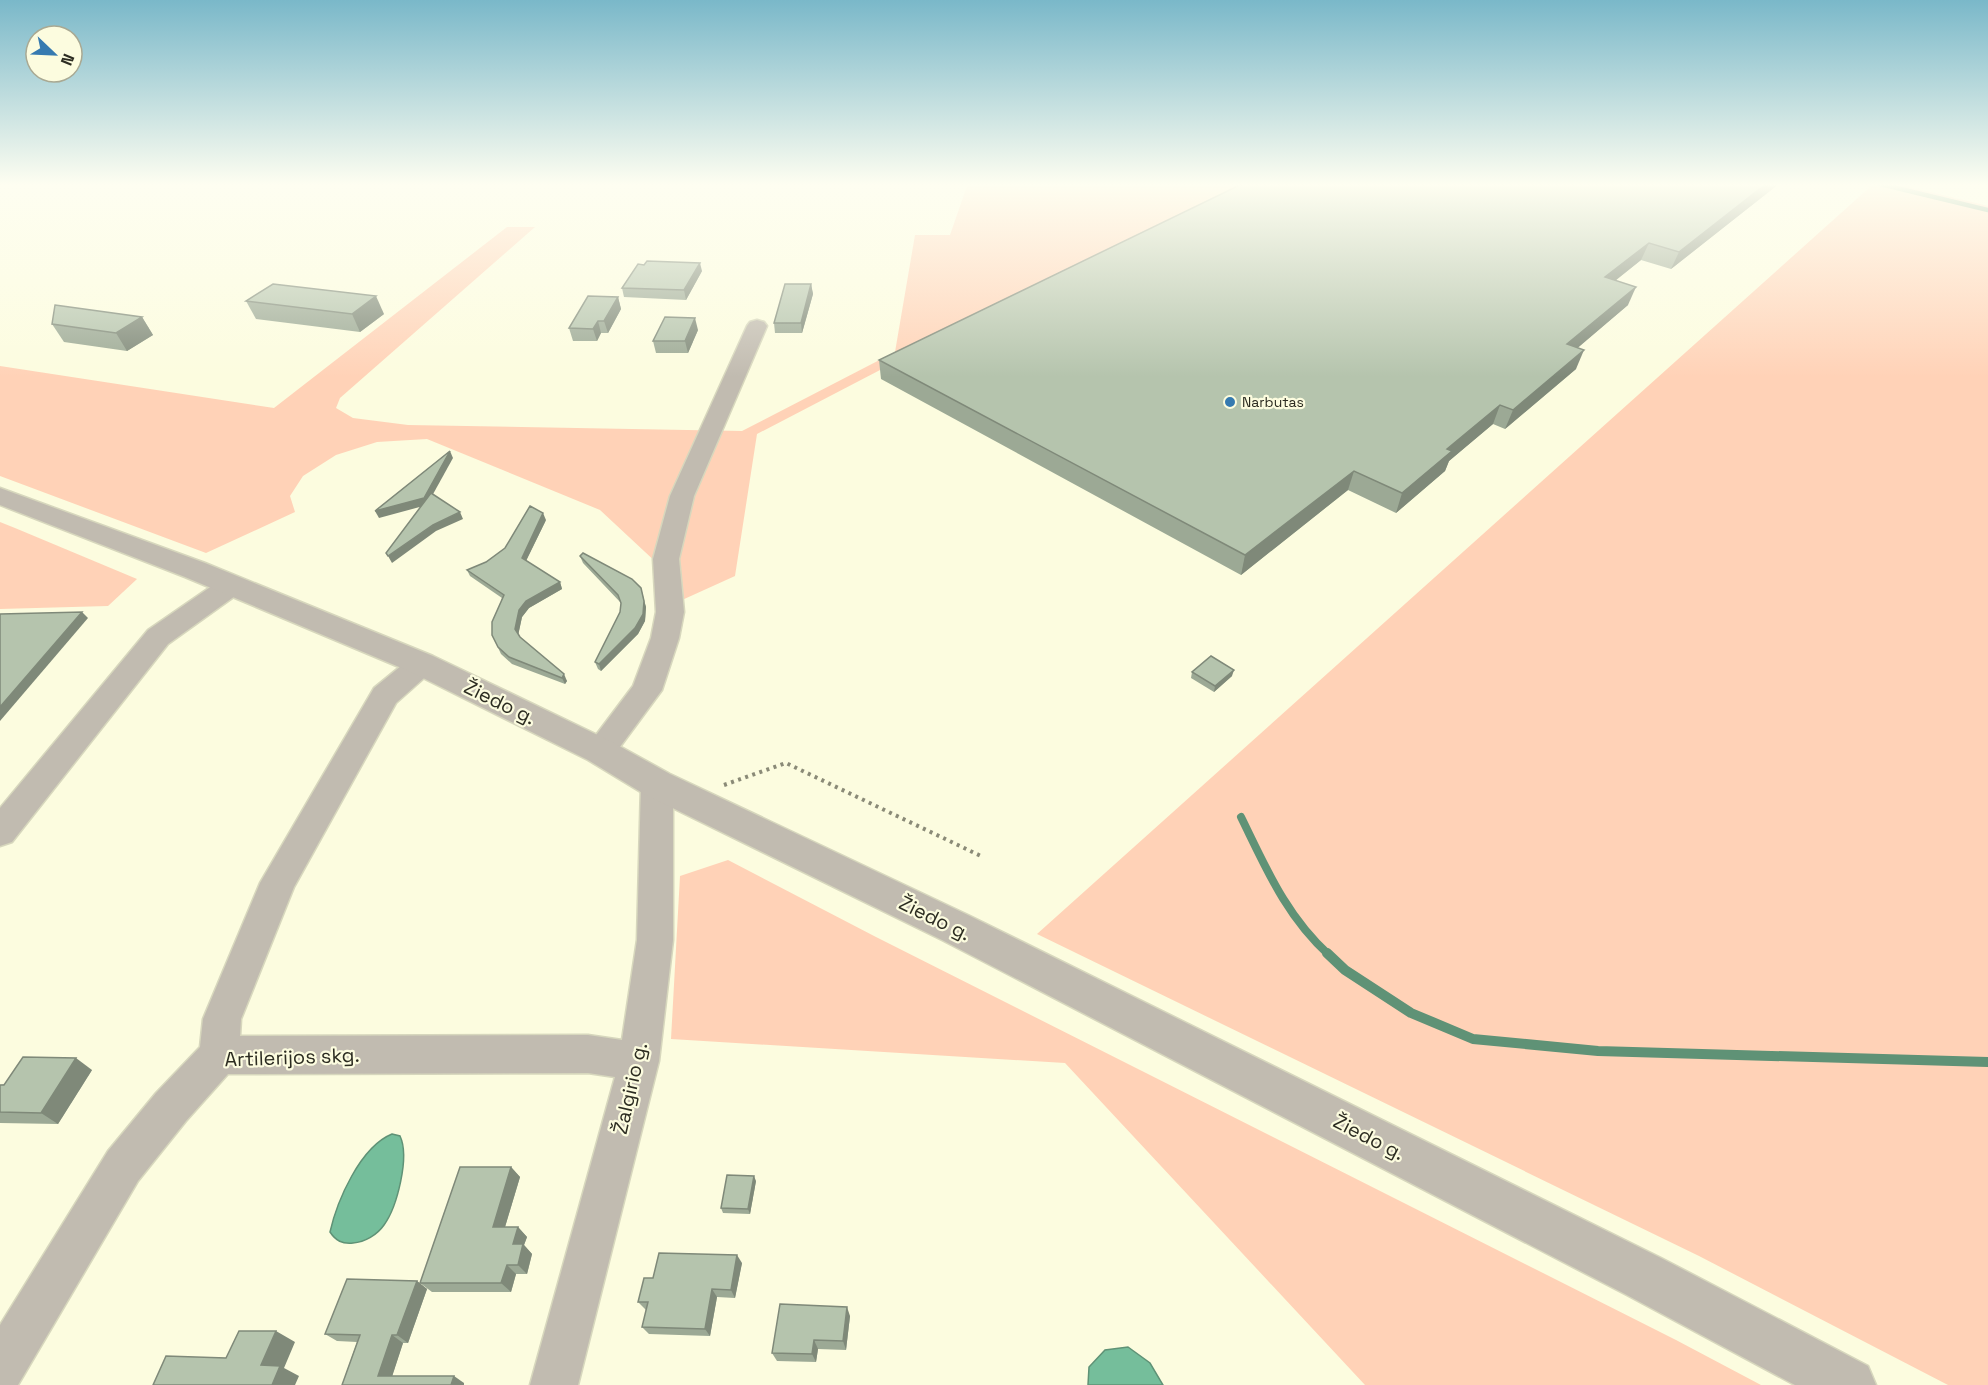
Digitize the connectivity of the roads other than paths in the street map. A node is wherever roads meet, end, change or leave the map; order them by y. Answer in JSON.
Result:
{"nodes":[{"id":1,"x":757,"y":326,"type":"dead end"},
{"id":2,"x":0,"y":496,"type":"edge"},
{"id":3,"x":232,"y":585,"type":"junction"},
{"id":4,"x":423,"y":664,"type":"junction"},
{"id":5,"x":600,"y":751,"type":"junction"},
{"id":6,"x":673,"y":791,"type":"junction"},
{"id":7,"x":0,"y":832,"type":"edge"},
{"id":8,"x":219,"y":1055,"type":"junction"},
{"id":9,"x":639,"y":1061,"type":"junction"},
{"id":10,"x":0,"y":1369,"type":"edge"},
{"id":11,"x":554,"y":1385,"type":"edge"},
{"id":12,"x":1849,"y":1385,"type":"edge"}],
"edges":[{"from":1,"to":5,"type":"street"},
{"from":2,"to":3,"type":"street","name":"Žiedo g."},
{"from":3,"to":4,"type":"street","name":"Žiedo g."},
{"from":3,"to":7,"type":"street"},
{"from":4,"to":5,"type":"street","name":"Žiedo g."},
{"from":4,"to":8,"type":"street"},
{"from":5,"to":6,"type":"street","name":"Žiedo g."},
{"from":6,"to":9,"type":"street","name":"Žalgirio g."},
{"from":6,"to":12,"type":"street","name":"Žiedo g."},
{"from":8,"to":9,"type":"street","name":"Artilerijos skg."},
{"from":8,"to":10,"type":"street","name":"Artilerijos skg."},
{"from":9,"to":11,"type":"street","name":"Žalgirio g."}]}
